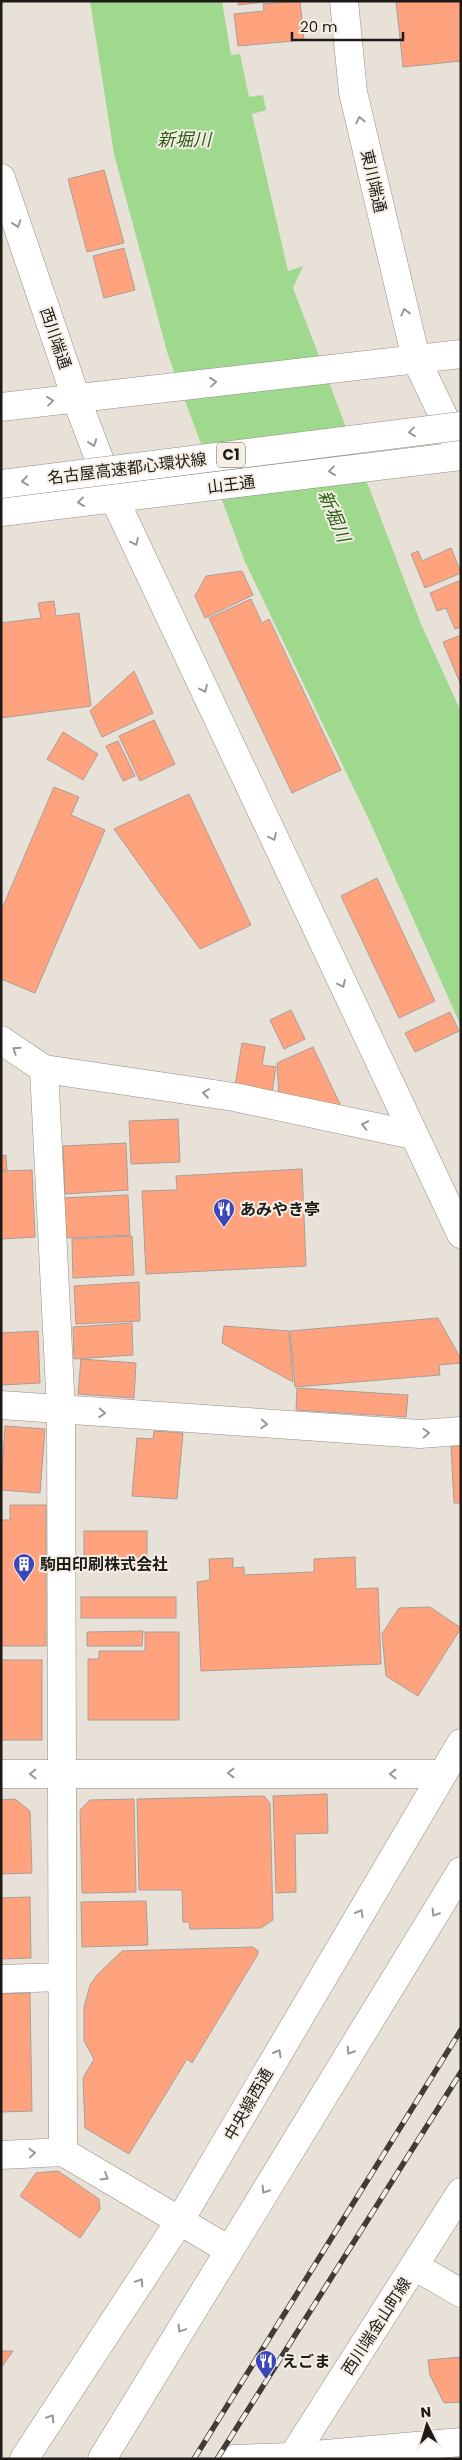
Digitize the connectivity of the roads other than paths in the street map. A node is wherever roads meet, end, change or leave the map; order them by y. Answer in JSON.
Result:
{"nodes":[{"id":1,"x":344,"y":1,"type":"edge"},
{"id":2,"x":1,"y":178,"type":"edge"},
{"id":3,"x":461,"y":354,"type":"edge"},
{"id":4,"x":416,"y":359,"type":"junction"},
{"id":5,"x":76,"y":398,"type":"junction"},
{"id":6,"x":1,"y":407,"type":"edge"},
{"id":7,"x":461,"y":426,"type":"edge"},
{"id":8,"x":461,"y":454,"type":"edge"},
{"id":9,"x":1,"y":484,"type":"edge"},
{"id":10,"x":114,"y":498,"type":"junction"},
{"id":11,"x":1,"y":512,"type":"edge"},
{"id":12,"x":1,"y":1040,"type":"edge"},
{"id":13,"x":44,"y":1069,"type":"junction"},
{"id":14,"x":413,"y":1135,"type":"junction"},
{"id":15,"x":461,"y":1234,"type":"edge"},
{"id":16,"x":1,"y":1405,"type":"edge"},
{"id":17,"x":61,"y":1410,"type":"junction"},
{"id":18,"x":461,"y":1431,"type":"edge"},
{"id":19,"x":461,"y":1743,"type":"edge"},
{"id":20,"x":62,"y":1773,"type":"junction"},
{"id":21,"x":1,"y":1774,"type":"edge"},
{"id":22,"x":442,"y":1774,"type":"junction"},
{"id":23,"x":461,"y":1871,"type":"edge"},
{"id":24,"x":62,"y":1977,"type":"junction"},
{"id":25,"x":1,"y":1979,"type":"edge"},
{"id":26,"x":63,"y":2152,"type":"junction"},
{"id":27,"x":1,"y":2155,"type":"edge"},
{"id":28,"x":461,"y":2192,"type":"edge"},
{"id":29,"x":179,"y":2222,"type":"junction"},
{"id":30,"x":229,"y":2250,"type":"junction"},
{"id":31,"x":414,"y":2266,"type":"junction"},
{"id":32,"x":461,"y":2293,"type":"edge"},
{"id":33,"x":461,"y":2442,"type":"edge"},
{"id":34,"x":292,"y":2458,"type":"edge"},
{"id":35,"x":24,"y":2459,"type":"edge"},
{"id":36,"x":102,"y":2459,"type":"edge"},
{"id":37,"x":234,"y":2459,"type":"edge"}],
"edges":[{"from":4,"to":1,"type":"main road","name":"東川端通","one_way":true},
{"from":2,"to":5,"type":"main road","name":"西川端通","one_way":true},
{"from":3,"to":4,"type":"main road"},
{"from":5,"to":4,"type":"main road","one_way":true},
{"from":4,"to":8,"type":"main road","name":"東川端通"},
{"from":6,"to":5,"type":"main road","one_way":true},
{"from":5,"to":10,"type":"main road","name":"西川端通","one_way":true},
{"from":7,"to":9,"type":"main road","name":"名古屋高速都心環状線","number":"C1","one_way":true,"bridge":true},
{"from":8,"to":10,"type":"main road","name":"山王通","one_way":true},
{"from":10,"to":11,"type":"main road","name":"山王通","one_way":true},
{"from":10,"to":14,"type":"main road","name":"西川端通","one_way":true},
{"from":13,"to":12,"type":"main road","one_way":true},
{"from":14,"to":13,"type":"main road","one_way":true},
{"from":13,"to":17,"type":"main road"},
{"from":14,"to":15,"type":"main road","name":"西川端通"},
{"from":16,"to":17,"type":"main road"},
{"from":17,"to":18,"type":"main road","one_way":true},
{"from":17,"to":20,"type":"main road"},
{"from":19,"to":22,"type":"main road","name":"中央線西通"},
{"from":20,"to":21,"type":"main road","one_way":true},
{"from":22,"to":20,"type":"main road","one_way":true},
{"from":20,"to":24,"type":"main road"},
{"from":29,"to":22,"type":"main road","name":"中央線西通","one_way":true},
{"from":23,"to":30,"type":"main road","one_way":true},
{"from":24,"to":25,"type":"main road"},
{"from":24,"to":26,"type":"main road"},
{"from":27,"to":26,"type":"main road","one_way":true},
{"from":26,"to":29,"type":"main road","one_way":true},
{"from":28,"to":31,"type":"main road","name":"西川端金山町線"},
{"from":29,"to":30,"type":"main road"},
{"from":35,"to":29,"type":"main road","name":"中央線西通","one_way":true},
{"from":30,"to":36,"type":"main road","one_way":true},
{"from":31,"to":32,"type":"main road"},
{"from":31,"to":34,"type":"main road","name":"西川端金山町線"},
{"from":33,"to":34,"type":"main road"},
{"from":34,"to":37,"type":"main road"}]}
